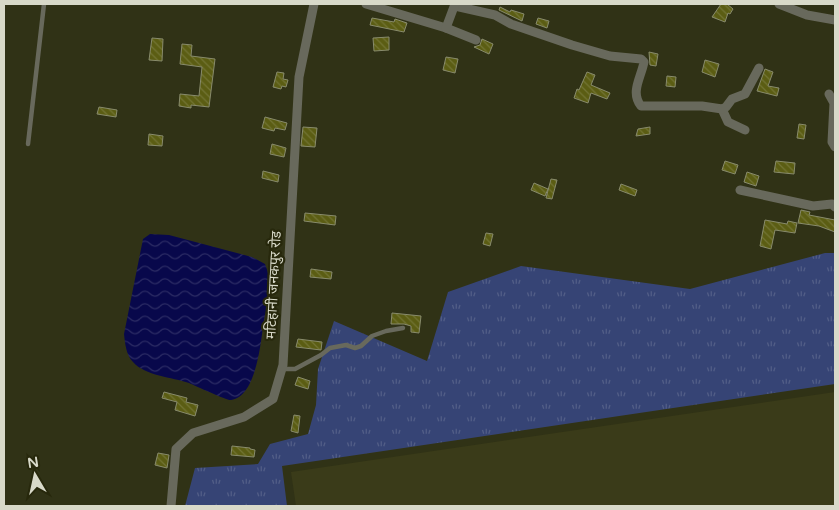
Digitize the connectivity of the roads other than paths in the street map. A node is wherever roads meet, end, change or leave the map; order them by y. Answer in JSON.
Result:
{"nodes":[{"id":1,"x":44,"y":4,"type":"edge"},
{"id":2,"x":314,"y":4,"type":"edge"},
{"id":3,"x":366,"y":4,"type":"edge"},
{"id":4,"x":779,"y":4,"type":"edge"},
{"id":5,"x":455,"y":5,"type":"edge"},
{"id":6,"x":791,"y":6,"type":"edge"},
{"id":7,"x":835,"y":20,"type":"edge"},
{"id":8,"x":446,"y":28,"type":"junction"},
{"id":9,"x":476,"y":40,"type":"dead end"},
{"id":10,"x":759,"y":68,"type":"dead end"},
{"id":11,"x":829,"y":94,"type":"dead end"},
{"id":12,"x":722,"y":109,"type":"junction"},
{"id":13,"x":744,"y":130,"type":"dead end"},
{"id":14,"x":28,"y":144,"type":"dead end"},
{"id":15,"x":835,"y":147,"type":"edge"},
{"id":16,"x":740,"y":190,"type":"dead end"},
{"id":17,"x":835,"y":206,"type":"edge"},
{"id":18,"x":403,"y":328,"type":"dead end"},
{"id":19,"x":282,"y":369,"type":"junction"},
{"id":20,"x":171,"y":506,"type":"edge"}],
"edges":[{"from":1,"to":14,"type":"lane"},
{"from":2,"to":19,"type":"street","name":"मटिहानी जनकपुर रोड"},
{"from":3,"to":8,"type":"street"},
{"from":4,"to":6,"type":"street"},
{"from":5,"to":8,"type":"street"},
{"from":5,"to":12,"type":"street"},
{"from":6,"to":7,"type":"street"},
{"from":8,"to":9,"type":"street"},
{"from":10,"to":12,"type":"street"},
{"from":11,"to":15,"type":"street"},
{"from":12,"to":13,"type":"street"},
{"from":16,"to":17,"type":"street"},
{"from":18,"to":19,"type":"lane"},
{"from":19,"to":20,"type":"street","name":"मटिहानी जनकपुर रोड"}]}
